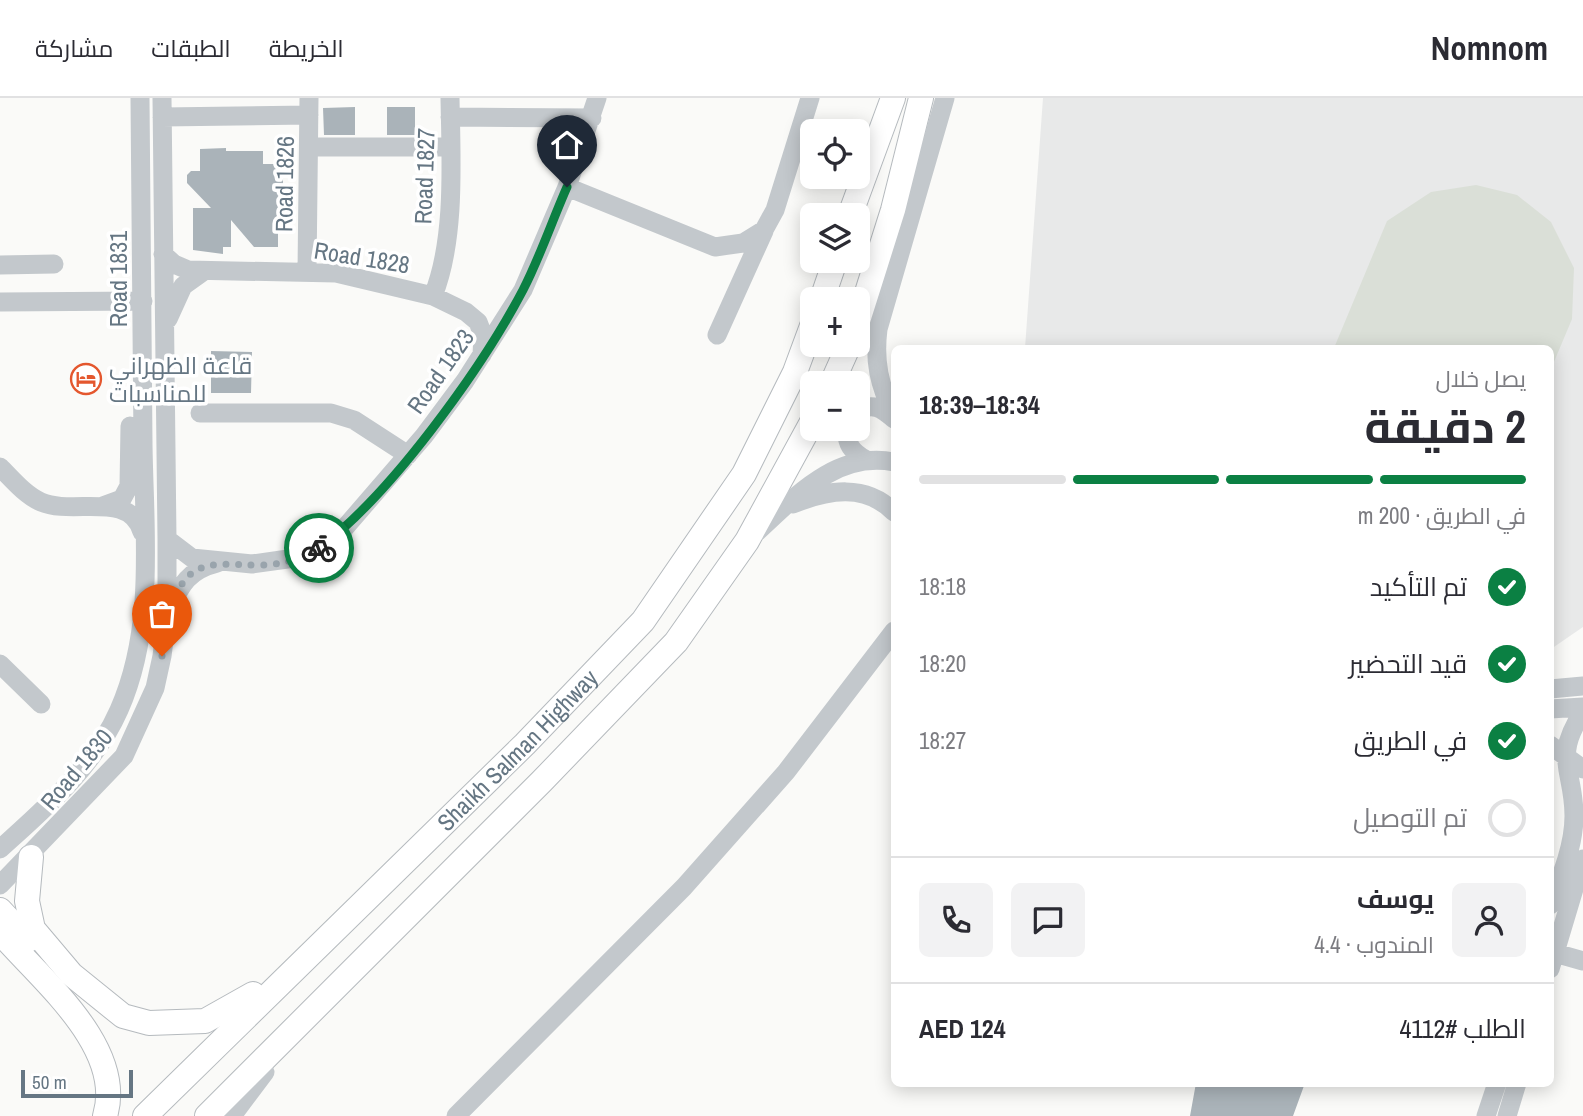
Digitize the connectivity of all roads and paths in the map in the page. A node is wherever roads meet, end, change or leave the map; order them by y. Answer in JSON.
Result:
{"nodes":[{"id":1,"x":140,"y":98,"type":"edge"},
{"id":2,"x":597,"y":98,"type":"edge"},
{"id":3,"x":810,"y":98,"type":"edge"},
{"id":4,"x":877,"y":98,"type":"edge"},
{"id":5,"x":893,"y":98,"type":"edge"},
{"id":6,"x":921,"y":98,"type":"edge"},
{"id":7,"x":930,"y":98,"type":"edge"},
{"id":8,"x":945,"y":98,"type":"edge"},
{"id":9,"x":309,"y":107,"type":"edge"},
{"id":10,"x":162,"y":108,"type":"edge"},
{"id":11,"x":450,"y":108,"type":"edge"},
{"id":12,"x":592,"y":118,"type":"junction"},
{"id":13,"x":310,"y":147,"type":"junction"},
{"id":14,"x":450,"y":147,"type":"junction"},
{"id":15,"x":910,"y":147,"type":"junction"},
{"id":16,"x":567,"y":187,"type":"junction"},
{"id":17,"x":852,"y":203,"type":"edge"},
{"id":18,"x":854,"y":203,"type":"edge"},
{"id":19,"x":764,"y":230,"type":"junction"},
{"id":20,"x":163,"y":254,"type":"junction"},
{"id":21,"x":54,"y":264,"type":"dead end"},
{"id":22,"x":0,"y":265,"type":"edge"},
{"id":23,"x":204,"y":271,"type":"junction"},
{"id":24,"x":307,"y":272,"type":"junction"},
{"id":25,"x":868,"y":287,"type":"edge"},
{"id":26,"x":433,"y":296,"type":"junction"},
{"id":27,"x":142,"y":301,"type":"junction"},
{"id":28,"x":0,"y":302,"type":"edge"},
{"id":29,"x":510,"y":310,"type":"junction"},
{"id":30,"x":466,"y":312,"type":"junction"},
{"id":31,"x":164,"y":329,"type":"junction"},
{"id":32,"x":717,"y":335,"type":"dead end"},
{"id":33,"x":482,"y":355,"type":"junction"},
{"id":34,"x":801,"y":357,"type":"edge"},
{"id":35,"x":143,"y":369,"type":"junction"},
{"id":36,"x":870,"y":405,"type":"edge"},
{"id":37,"x":891,"y":408,"type":"edge"},
{"id":38,"x":200,"y":413,"type":"dead end"},
{"id":39,"x":891,"y":414,"type":"edge"},
{"id":40,"x":802,"y":441,"type":"edge"},
{"id":41,"x":848,"y":441,"type":"edge"},
{"id":42,"x":408,"y":456,"type":"junction"},
{"id":43,"x":865,"y":459,"type":"junction"},
{"id":44,"x":891,"y":462,"type":"edge"},
{"id":45,"x":0,"y":467,"type":"edge"},
{"id":46,"x":84,"y":508,"type":"junction"},
{"id":47,"x":782,"y":509,"type":"junction"},
{"id":48,"x":891,"y":510,"type":"edge"},
{"id":49,"x":167,"y":539,"type":"junction"},
{"id":50,"x":747,"y":541,"type":"junction"},
{"id":51,"x":145,"y":543,"type":"junction"},
{"id":52,"x":218,"y":563,"type":"junction"},
{"id":53,"x":167,"y":616,"type":"junction"},
{"id":54,"x":891,"y":635,"type":"edge"},
{"id":55,"x":0,"y":664,"type":"edge"},
{"id":56,"x":1583,"y":686,"type":"edge"},
{"id":57,"x":1554,"y":690,"type":"edge"},
{"id":58,"x":41,"y":704,"type":"dead end"},
{"id":59,"x":1554,"y":709,"type":"edge"},
{"id":60,"x":1583,"y":709,"type":"edge"},
{"id":61,"x":1557,"y":750,"type":"edge"},
{"id":62,"x":1583,"y":769,"type":"edge"},
{"id":63,"x":468,"y":799,"type":"junction"},
{"id":64,"x":0,"y":849,"type":"edge"},
{"id":65,"x":31,"y":857,"type":"junction"},
{"id":66,"x":1583,"y":859,"type":"edge"},
{"id":67,"x":0,"y":885,"type":"edge"},
{"id":68,"x":1554,"y":894,"type":"edge"},
{"id":69,"x":0,"y":910,"type":"edge"},
{"id":70,"x":4,"y":940,"type":"edge"},
{"id":71,"x":1554,"y":958,"type":"edge"},
{"id":72,"x":1554,"y":961,"type":"edge"},
{"id":73,"x":1583,"y":961,"type":"edge"},
{"id":74,"x":104,"y":1003,"type":"junction"},
{"id":75,"x":296,"y":1028,"type":"junction"},
{"id":76,"x":1496,"y":1087,"type":"edge"},
{"id":77,"x":1516,"y":1087,"type":"edge"},
{"id":78,"x":105,"y":1116,"type":"edge"},
{"id":79,"x":145,"y":1116,"type":"edge"},
{"id":80,"x":207,"y":1116,"type":"edge"},
{"id":81,"x":232,"y":1116,"type":"edge"},
{"id":82,"x":456,"y":1116,"type":"edge"},
{"id":83,"x":1486,"y":1116,"type":"edge"},
{"id":84,"x":1507,"y":1116,"type":"edge"}],
"edges":[{"from":1,"to":27,"type":"street","name":"Road 1831"},
{"from":2,"to":12,"type":"street","name":"Road 1823"},
{"from":3,"to":19,"type":"street"},
{"from":4,"to":17,"type":"main road"},
{"from":5,"to":18,"type":"main road"},
{"from":6,"to":15,"type":"main road"},
{"from":7,"to":15,"type":"main road"},
{"from":8,"to":37,"type":"street"},
{"from":9,"to":10,"type":"street"},
{"from":9,"to":13,"type":"street","name":"Road 1826"},
{"from":10,"to":20,"type":"street","name":"Road 1831"},
{"from":11,"to":12,"type":"street"},
{"from":11,"to":14,"type":"street","name":"Road 1827"},
{"from":12,"to":16,"type":"street","name":"Road 1823"},
{"from":13,"to":14,"type":"street"},
{"from":13,"to":24,"type":"street","name":"Road 1826"},
{"from":14,"to":26,"type":"street","name":"Road 1827"},
{"from":15,"to":25,"type":"main road"},
{"from":16,"to":19,"type":"street"},
{"from":16,"to":29,"type":"street","name":"Road 1823"},
{"from":19,"to":32,"type":"street"},
{"from":20,"to":23,"type":"street","name":"Road 1828"},
{"from":20,"to":31,"type":"street","name":"Road 1831"},
{"from":21,"to":22,"type":"street"},
{"from":23,"to":24,"type":"street","name":"Road 1828"},
{"from":23,"to":31,"type":"street"},
{"from":24,"to":26,"type":"street","name":"Road 1828"},
{"from":26,"to":30,"type":"street","name":"Road 1828"},
{"from":27,"to":28,"type":"street"},
{"from":27,"to":35,"type":"street","name":"Road 1831"},
{"from":29,"to":30,"type":"street","name":"Road 1828"},
{"from":29,"to":33,"type":"street","name":"Road 1823"},
{"from":30,"to":33,"type":"street"},
{"from":31,"to":49,"type":"street","name":"Road 1831"},
{"from":33,"to":42,"type":"street","name":"Road 1823"},
{"from":34,"to":63,"type":"main road","name":"Shaikh Salman Highway"},
{"from":35,"to":46,"type":"street"},
{"from":35,"to":51,"type":"street","name":"Road 1831"},
{"from":36,"to":39,"type":"street"},
{"from":38,"to":42,"type":"street"},
{"from":40,"to":50,"type":"main road","name":"Shaikh Salman Highway"},
{"from":41,"to":43,"type":"street"},
{"from":42,"to":52,"type":"street","name":"Road 1823"},
{"from":43,"to":44,"type":"street"},
{"from":43,"to":47,"type":"street"},
{"from":45,"to":46,"type":"street"},
{"from":46,"to":51,"type":"street"},
{"from":47,"to":48,"type":"street"},
{"from":47,"to":50,"type":"street"},
{"from":49,"to":52,"type":"street","name":"Road 1823"},
{"from":49,"to":53,"type":"street","name":"Road 1830"},
{"from":50,"to":75,"type":"main road","name":"Shaikh Salman Highway"},
{"from":51,"to":64,"type":"street","name":"Road 1830"},
{"from":52,"to":53,"type":"street","name":"Road 1823"},
{"from":53,"to":65,"type":"street","name":"Road 1830"},
{"from":54,"to":82,"type":"street"},
{"from":55,"to":58,"type":"street"},
{"from":56,"to":57,"type":"street"},
{"from":59,"to":60,"type":"street"},
{"from":60,"to":61,"type":"street"},
{"from":61,"to":62,"type":"street"},
{"from":61,"to":68,"type":"street"},
{"from":63,"to":74,"type":"main road"},
{"from":63,"to":79,"type":"main road","name":"Shaikh Salman Highway"},
{"from":65,"to":67,"type":"street","name":"Road 1830"},
{"from":65,"to":74,"type":"main road"},
{"from":66,"to":71,"type":"street"},
{"from":69,"to":74,"type":"main road"},
{"from":70,"to":78,"type":"main road"},
{"from":72,"to":73,"type":"street"},
{"from":75,"to":80,"type":"main road","name":"Shaikh Salman Highway"},
{"from":75,"to":81,"type":"street"},
{"from":76,"to":83,"type":"street"},
{"from":77,"to":84,"type":"street"}]}
